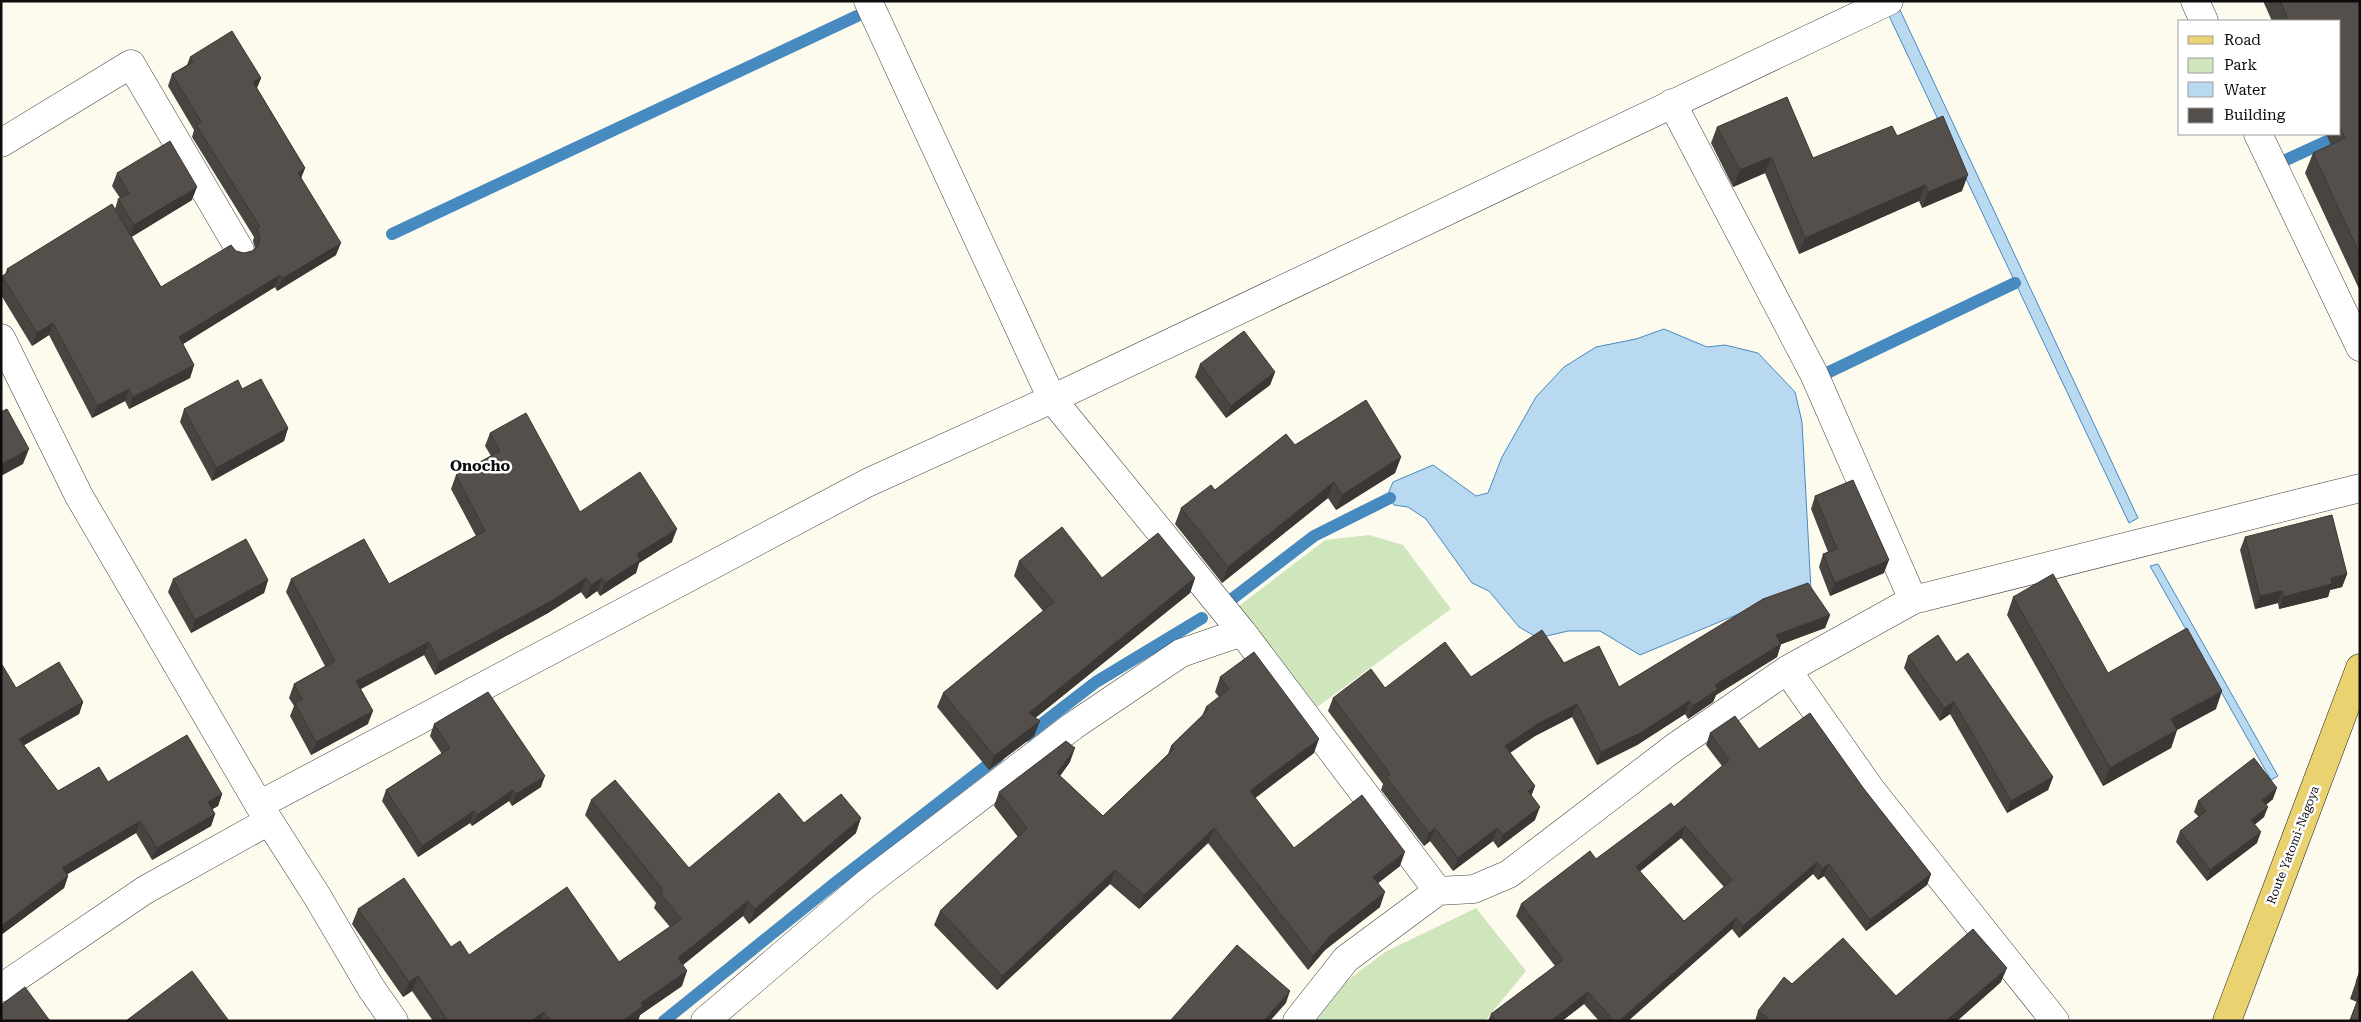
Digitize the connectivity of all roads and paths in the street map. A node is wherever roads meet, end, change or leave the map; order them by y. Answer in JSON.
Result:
{"nodes":[{"id":1,"x":868,"y":1,"type":"edge"},
{"id":2,"x":2195,"y":1,"type":"edge"},
{"id":3,"x":1881,"y":5,"type":"edge"},
{"id":4,"x":2204,"y":20,"type":"edge"},
{"id":5,"x":1672,"y":103,"type":"junction"},
{"id":6,"x":2258,"y":135,"type":"edge"},
{"id":7,"x":1,"y":143,"type":"edge"},
{"id":8,"x":240,"y":250,"type":"edge"},
{"id":9,"x":1,"y":338,"type":"edge"},
{"id":10,"x":2360,"y":347,"type":"edge"},
{"id":11,"x":1052,"y":399,"type":"junction"},
{"id":12,"x":2360,"y":488,"type":"edge"},
{"id":13,"x":1913,"y":600,"type":"junction"},
{"id":14,"x":1242,"y":632,"type":"junction"},
{"id":15,"x":2360,"y":668,"type":"edge"},
{"id":16,"x":1787,"y":670,"type":"junction"},
{"id":17,"x":264,"y":813,"type":"junction"},
{"id":18,"x":1438,"y":891,"type":"junction"},
{"id":19,"x":1,"y":988,"type":"edge"},
{"id":20,"x":394,"y":1021,"type":"edge"},
{"id":21,"x":705,"y":1021,"type":"edge"},
{"id":22,"x":1297,"y":1021,"type":"edge"},
{"id":23,"x":2055,"y":1021,"type":"edge"},
{"id":24,"x":2227,"y":1021,"type":"edge"}],
"edges":[{"from":1,"to":11,"type":"street"},
{"from":2,"to":4,"type":"street"},
{"from":3,"to":5,"type":"street"},
{"from":5,"to":11,"type":"street"},
{"from":5,"to":13,"type":"street"},
{"from":6,"to":10,"type":"street"},
{"from":7,"to":8,"type":"street"},
{"from":9,"to":17,"type":"street"},
{"from":11,"to":14,"type":"street"},
{"from":11,"to":17,"type":"street"},
{"from":12,"to":13,"type":"street"},
{"from":13,"to":16,"type":"street"},
{"from":14,"to":18,"type":"street"},
{"from":14,"to":21,"type":"street"},
{"from":15,"to":24,"type":"main road","name":"Route Yatomi-Nagoya"},
{"from":16,"to":18,"type":"street"},
{"from":16,"to":23,"type":"street"},
{"from":17,"to":19,"type":"street"},
{"from":17,"to":20,"type":"street"},
{"from":18,"to":22,"type":"street"}]}
